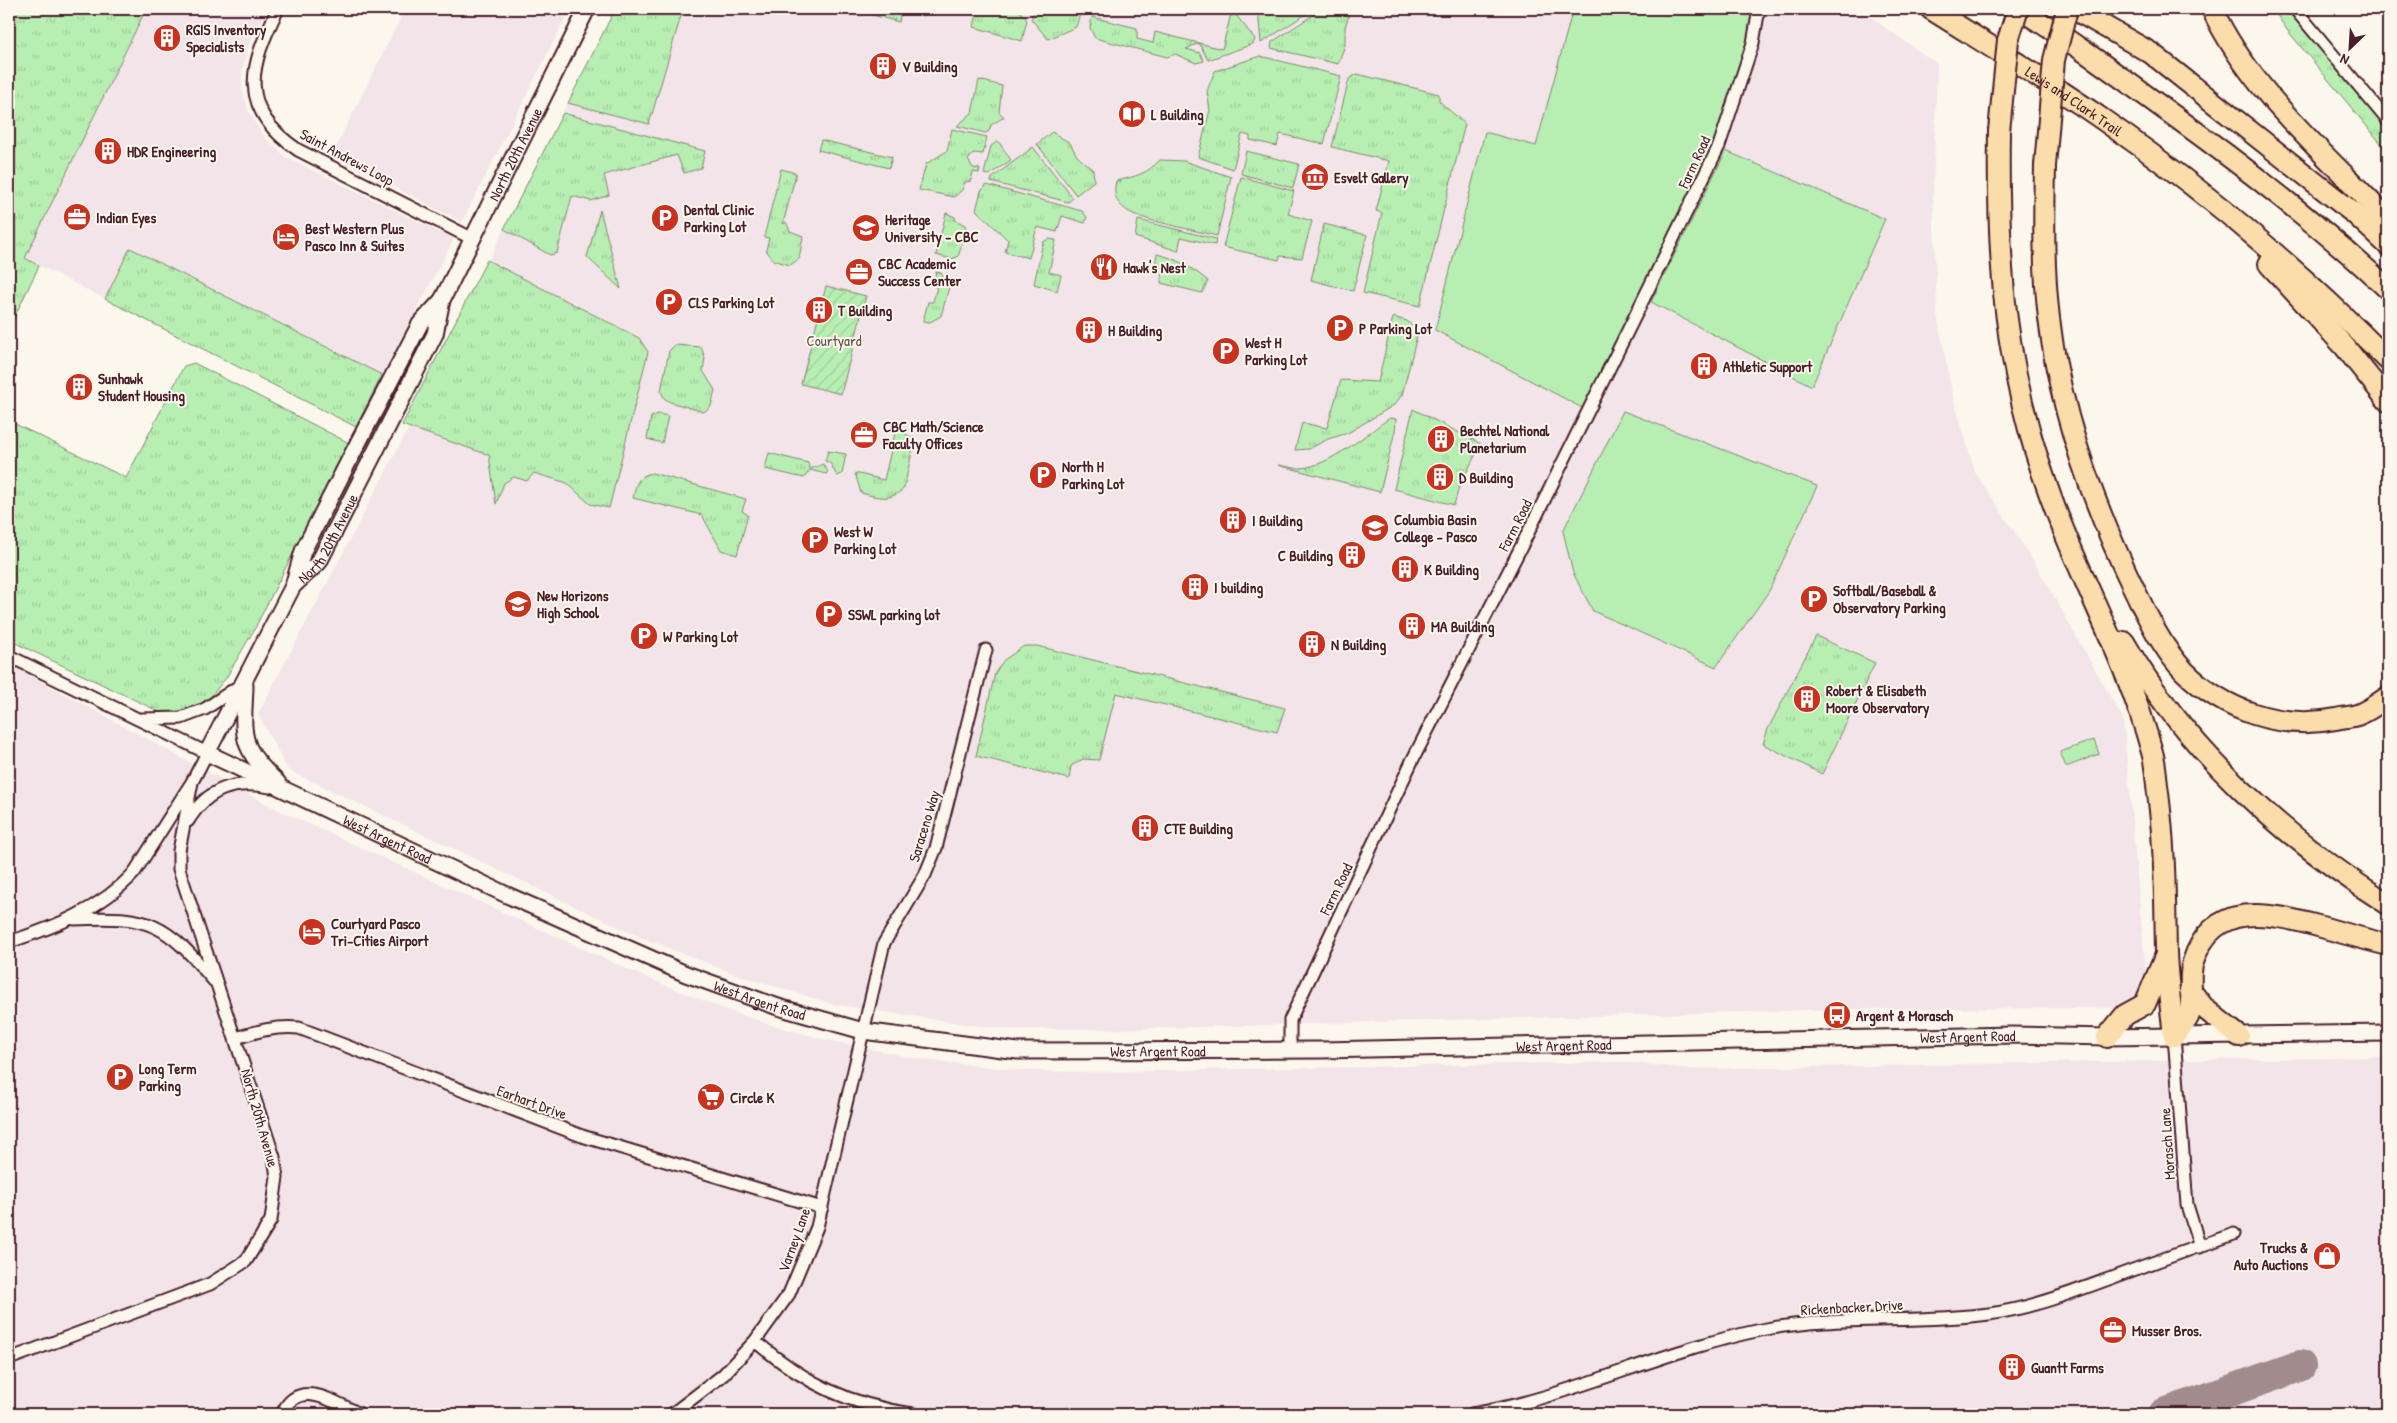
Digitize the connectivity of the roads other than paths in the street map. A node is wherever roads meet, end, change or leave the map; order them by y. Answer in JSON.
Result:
{"nodes":[{"id":1,"x":278,"y":9,"type":"edge"},
{"id":2,"x":587,"y":9,"type":"edge"},
{"id":3,"x":1760,"y":9,"type":"edge"},
{"id":4,"x":1931,"y":9,"type":"edge"},
{"id":5,"x":2018,"y":9,"type":"edge"},
{"id":6,"x":2066,"y":9,"type":"edge"},
{"id":7,"x":2074,"y":9,"type":"edge"},
{"id":8,"x":2212,"y":9,"type":"edge"},
{"id":9,"x":2295,"y":9,"type":"edge"},
{"id":10,"x":2388,"y":121,"type":"edge"},
{"id":11,"x":2212,"y":202,"type":"junction"},
{"id":12,"x":2388,"y":220,"type":"edge"},
{"id":13,"x":473,"y":239,"type":"junction"},
{"id":14,"x":2388,"y":245,"type":"edge"},
{"id":15,"x":2388,"y":289,"type":"edge"},
{"id":16,"x":2388,"y":360,"type":"edge"},
{"id":17,"x":2388,"y":401,"type":"edge"},
{"id":18,"x":2082,"y":572,"type":"junction"},
{"id":19,"x":986,"y":650,"type":"dead end"},
{"id":20,"x":9,"y":656,"type":"edge"},
{"id":21,"x":245,"y":682,"type":"junction"},
{"id":22,"x":2388,"y":697,"type":"edge"},
{"id":23,"x":139,"y":719,"type":"junction"},
{"id":24,"x":207,"y":753,"type":"junction"},
{"id":25,"x":192,"y":782,"type":"junction"},
{"id":26,"x":284,"y":789,"type":"junction"},
{"id":27,"x":185,"y":826,"type":"junction"},
{"id":28,"x":2388,"y":904,"type":"edge"},
{"id":29,"x":70,"y":919,"type":"junction"},
{"id":30,"x":9,"y":942,"type":"edge"},
{"id":31,"x":2388,"y":945,"type":"edge"},
{"id":32,"x":2166,"y":955,"type":"junction"},
{"id":33,"x":220,"y":988,"type":"junction"},
{"id":34,"x":2190,"y":990,"type":"junction"},
{"id":35,"x":863,"y":1031,"type":"junction"},
{"id":36,"x":2388,"y":1034,"type":"edge"},
{"id":37,"x":2174,"y":1036,"type":"junction"},
{"id":38,"x":2239,"y":1036,"type":"junction"},
{"id":39,"x":2106,"y":1037,"type":"junction"},
{"id":40,"x":236,"y":1038,"type":"junction"},
{"id":41,"x":1290,"y":1050,"type":"junction"},
{"id":42,"x":822,"y":1208,"type":"junction"},
{"id":43,"x":2234,"y":1234,"type":"dead end"},
{"id":44,"x":2200,"y":1247,"type":"junction"},
{"id":45,"x":755,"y":1341,"type":"junction"},
{"id":46,"x":9,"y":1359,"type":"edge"},
{"id":47,"x":282,"y":1414,"type":"edge"},
{"id":48,"x":360,"y":1414,"type":"edge"},
{"id":49,"x":672,"y":1414,"type":"edge"},
{"id":50,"x":913,"y":1414,"type":"edge"},
{"id":51,"x":1472,"y":1414,"type":"edge"}],
"edges":[{"from":1,"to":13,"type":"street","name":"Saint Andrews Loop"},
{"from":2,"to":13,"type":"main road","name":"North 20th Avenue"},
{"from":3,"to":41,"type":"street","name":"Farm Road"},
{"from":4,"to":11,"type":"highway","name":"Lewis and Clark Trail"},
{"from":5,"to":15,"type":"highway"},
{"from":5,"to":18,"type":"highway","bridge":true},
{"from":6,"to":22,"type":"highway","bridge":true},
{"from":7,"to":14,"type":"highway"},
{"from":8,"to":12,"type":"highway"},
{"from":9,"to":10,"type":"street"},
{"from":11,"to":16,"type":"highway"},
{"from":11,"to":17,"type":"highway"},
{"from":13,"to":21,"type":"main road","name":"North 20th Avenue"},
{"from":18,"to":28,"type":"highway"},
{"from":18,"to":32,"type":"highway"},
{"from":19,"to":35,"type":"street","name":"Saraceno Way"},
{"from":20,"to":23,"type":"street","name":"West Argent Road"},
{"from":21,"to":23,"type":"street"},
{"from":21,"to":24,"type":"main road","name":"North 20th Avenue"},
{"from":21,"to":26,"type":"main road"},
{"from":23,"to":24,"type":"street","name":"West Argent Road"},
{"from":24,"to":25,"type":"street","name":"North 20th Avenue"},
{"from":24,"to":26,"type":"main road","name":"West Argent Road"},
{"from":25,"to":27,"type":"street","name":"North 20th Avenue"},
{"from":25,"to":29,"type":"street","name":"North 20th Avenue"},
{"from":26,"to":27,"type":"street"},
{"from":26,"to":35,"type":"main road","name":"West Argent Road"},
{"from":27,"to":33,"type":"street","name":"North 20th Avenue"},
{"from":29,"to":30,"type":"street","name":"North 20th Avenue"},
{"from":29,"to":33,"type":"street"},
{"from":31,"to":34,"type":"highway"},
{"from":32,"to":37,"type":"highway"},
{"from":32,"to":39,"type":"highway"},
{"from":33,"to":40,"type":"street","name":"North 20th Avenue"},
{"from":34,"to":37,"type":"highway"},
{"from":34,"to":38,"type":"highway"},
{"from":35,"to":41,"type":"main road","name":"West Argent Road"},
{"from":35,"to":42,"type":"street","name":"Varney Lane"},
{"from":36,"to":38,"type":"main road","name":"West Argent Road"},
{"from":37,"to":38,"type":"main road","name":"West Argent Road"},
{"from":37,"to":39,"type":"main road","name":"West Argent Road"},
{"from":37,"to":44,"type":"street","name":"Morasch Lane"},
{"from":39,"to":41,"type":"main road","name":"West Argent Road"},
{"from":40,"to":42,"type":"street","name":"Earhart Drive"},
{"from":40,"to":46,"type":"street","name":"North 20th Avenue"},
{"from":42,"to":45,"type":"street","name":"Varney Lane"},
{"from":43,"to":44,"type":"street","name":"Rickenbacker Drive"},
{"from":44,"to":51,"type":"street","name":"Rickenbacker Drive"},
{"from":45,"to":49,"type":"street","name":"Varney Lane"},
{"from":45,"to":50,"type":"street"},
{"from":47,"to":48,"type":"street"}]}
